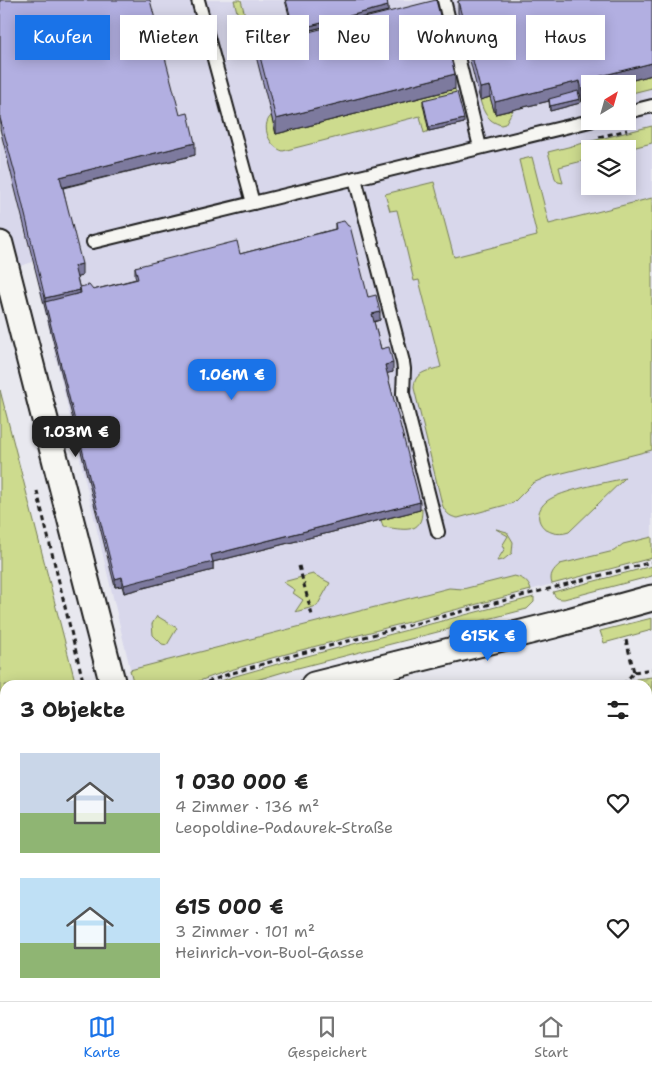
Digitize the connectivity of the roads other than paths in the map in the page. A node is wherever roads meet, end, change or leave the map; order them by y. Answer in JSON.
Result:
{"nodes":[{"id":1,"x":198,"y":0,"type":"edge"},
{"id":2,"x":444,"y":0,"type":"edge"},
{"id":3,"x":652,"y":106,"type":"edge"},
{"id":4,"x":636,"y":110,"type":"edge"},
{"id":5,"x":581,"y":123,"type":"edge"},
{"id":6,"x":480,"y":147,"type":"junction"},
{"id":7,"x":355,"y":178,"type":"junction"},
{"id":8,"x":253,"y":202,"type":"junction"},
{"id":9,"x":93,"y":242,"type":"dead end"},
{"id":10,"x":0,"y":244,"type":"edge"},
{"id":11,"x":438,"y":532,"type":"dead end"},
{"id":12,"x":652,"y":598,"type":"edge"},
{"id":13,"x":112,"y":680,"type":"edge"},
{"id":14,"x":334,"y":680,"type":"edge"}],
"edges":[{"from":1,"to":8,"type":"lane"},
{"from":2,"to":6,"type":"lane"},
{"from":3,"to":4,"type":"lane"},
{"from":5,"to":6,"type":"lane"},
{"from":6,"to":7,"type":"lane"},
{"from":7,"to":8,"type":"lane"},
{"from":7,"to":11,"type":"lane"},
{"from":8,"to":9,"type":"lane"},
{"from":10,"to":13,"type":"street"},
{"from":12,"to":14,"type":"street"}]}
